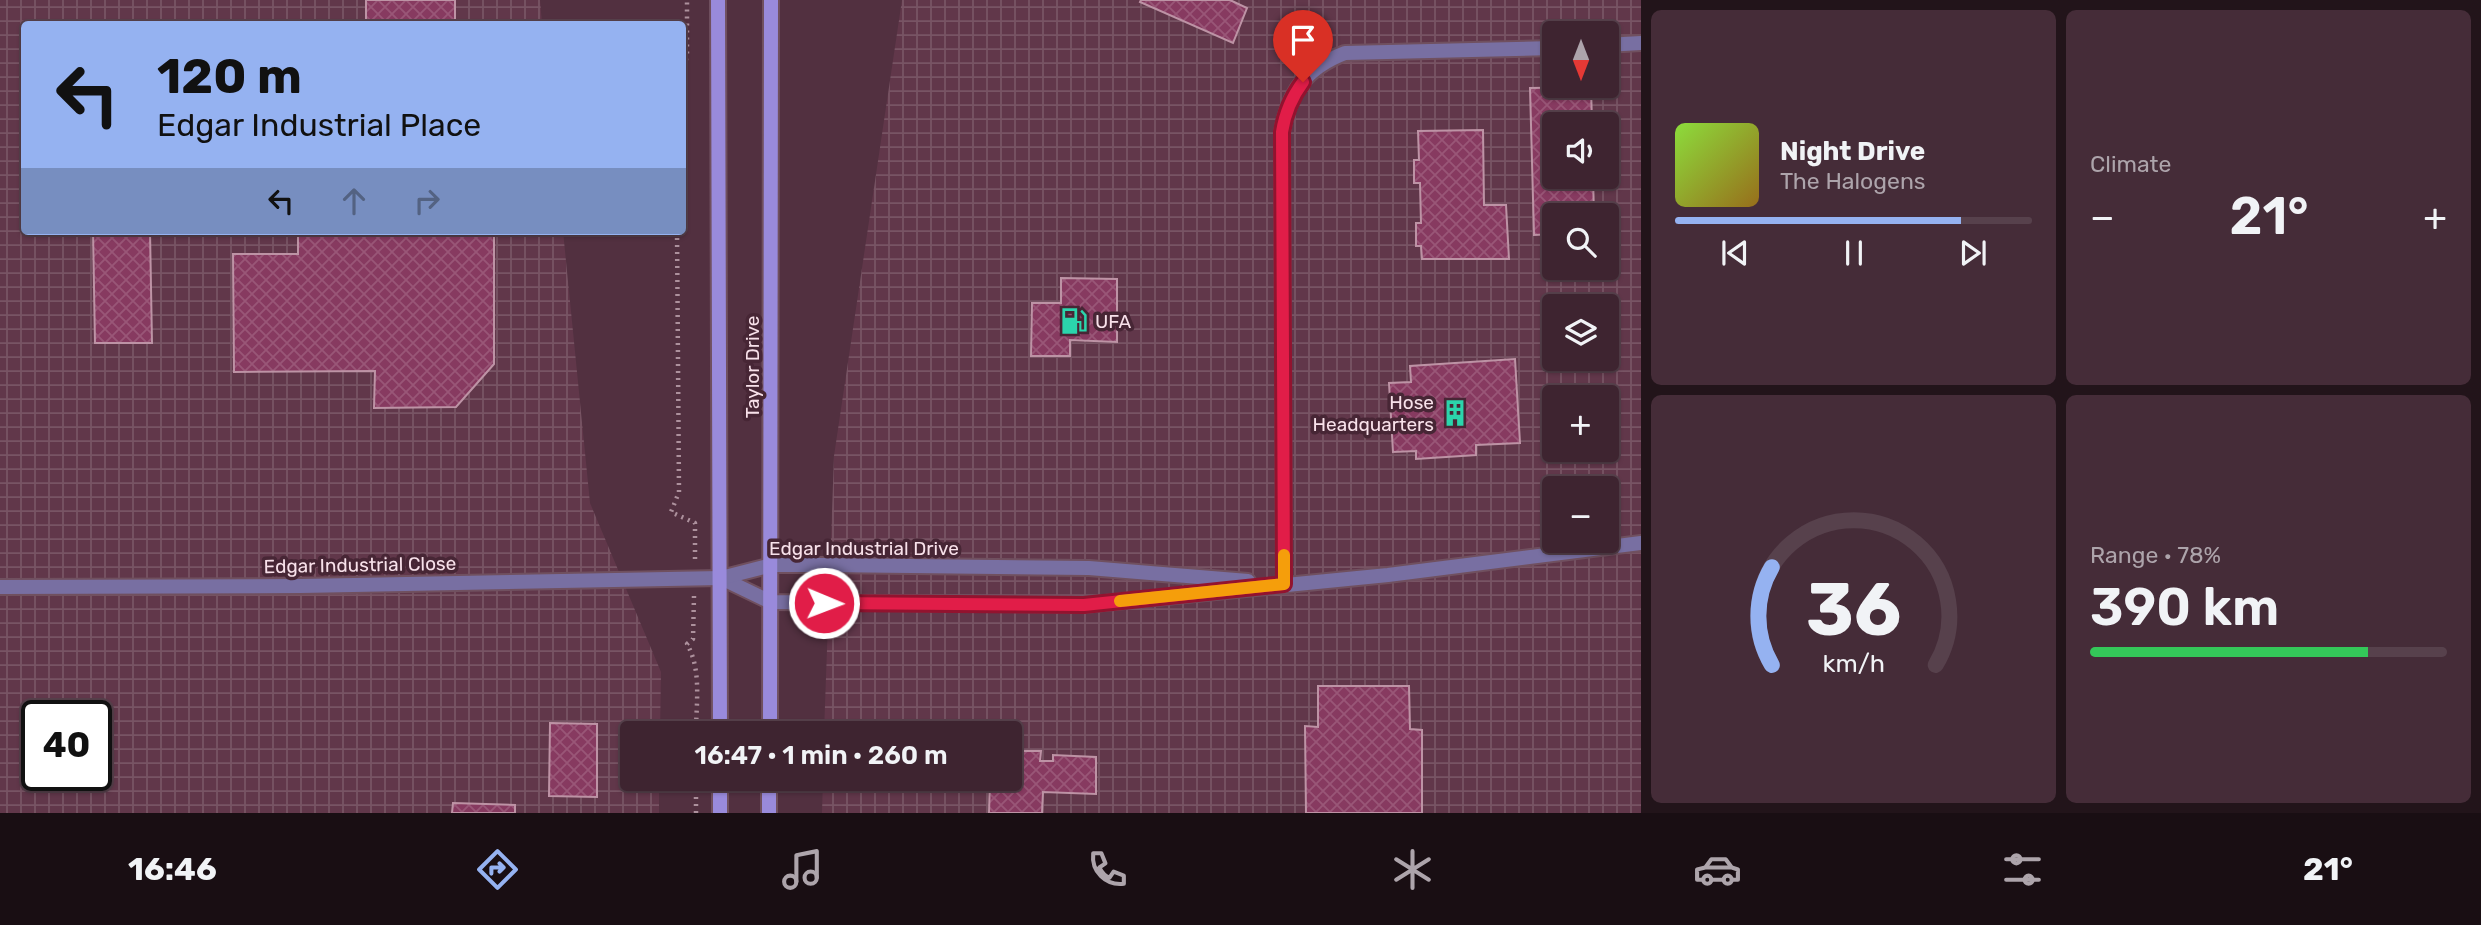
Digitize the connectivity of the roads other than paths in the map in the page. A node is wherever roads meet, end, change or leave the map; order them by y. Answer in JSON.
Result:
{"nodes":[{"id":1,"x":718,"y":0,"type":"edge"},
{"id":2,"x":771,"y":0,"type":"edge"},
{"id":3,"x":1641,"y":43,"type":"edge"},
{"id":4,"x":1619,"y":44,"type":"edge"},
{"id":5,"x":1542,"y":48,"type":"edge"},
{"id":6,"x":1641,"y":543,"type":"edge"},
{"id":7,"x":772,"y":565,"type":"junction"},
{"id":8,"x":721,"y":578,"type":"junction"},
{"id":9,"x":1284,"y":584,"type":"junction"},
{"id":10,"x":0,"y":587,"type":"edge"},
{"id":11,"x":771,"y":602,"type":"junction"},
{"id":12,"x":720,"y":721,"type":"edge"},
{"id":13,"x":770,"y":721,"type":"edge"},
{"id":14,"x":720,"y":791,"type":"edge"},
{"id":15,"x":769,"y":791,"type":"edge"},
{"id":16,"x":720,"y":813,"type":"edge"},
{"id":17,"x":769,"y":813,"type":"edge"}],
"edges":[{"from":1,"to":8,"type":"main road","name":"Taylor Drive"},
{"from":2,"to":7,"type":"main road","name":"Taylor Drive"},
{"from":3,"to":4,"type":"street"},
{"from":5,"to":9,"type":"street"},
{"from":6,"to":9,"type":"street","name":"Edgar Industrial Drive"},
{"from":7,"to":8,"type":"street","name":"Edgar Industrial Drive"},
{"from":7,"to":9,"type":"street","name":"Edgar Industrial Drive"},
{"from":7,"to":11,"type":"main road","name":"Taylor Drive"},
{"from":8,"to":10,"type":"street","name":"Edgar Industrial Close"},
{"from":8,"to":11,"type":"street","name":"Edgar Industrial Drive"},
{"from":8,"to":12,"type":"main road","name":"Taylor Drive"},
{"from":9,"to":11,"type":"street","name":"Edgar Industrial Drive"},
{"from":11,"to":13,"type":"main road","name":"Taylor Drive"},
{"from":14,"to":16,"type":"main road"},
{"from":15,"to":17,"type":"main road"}]}
